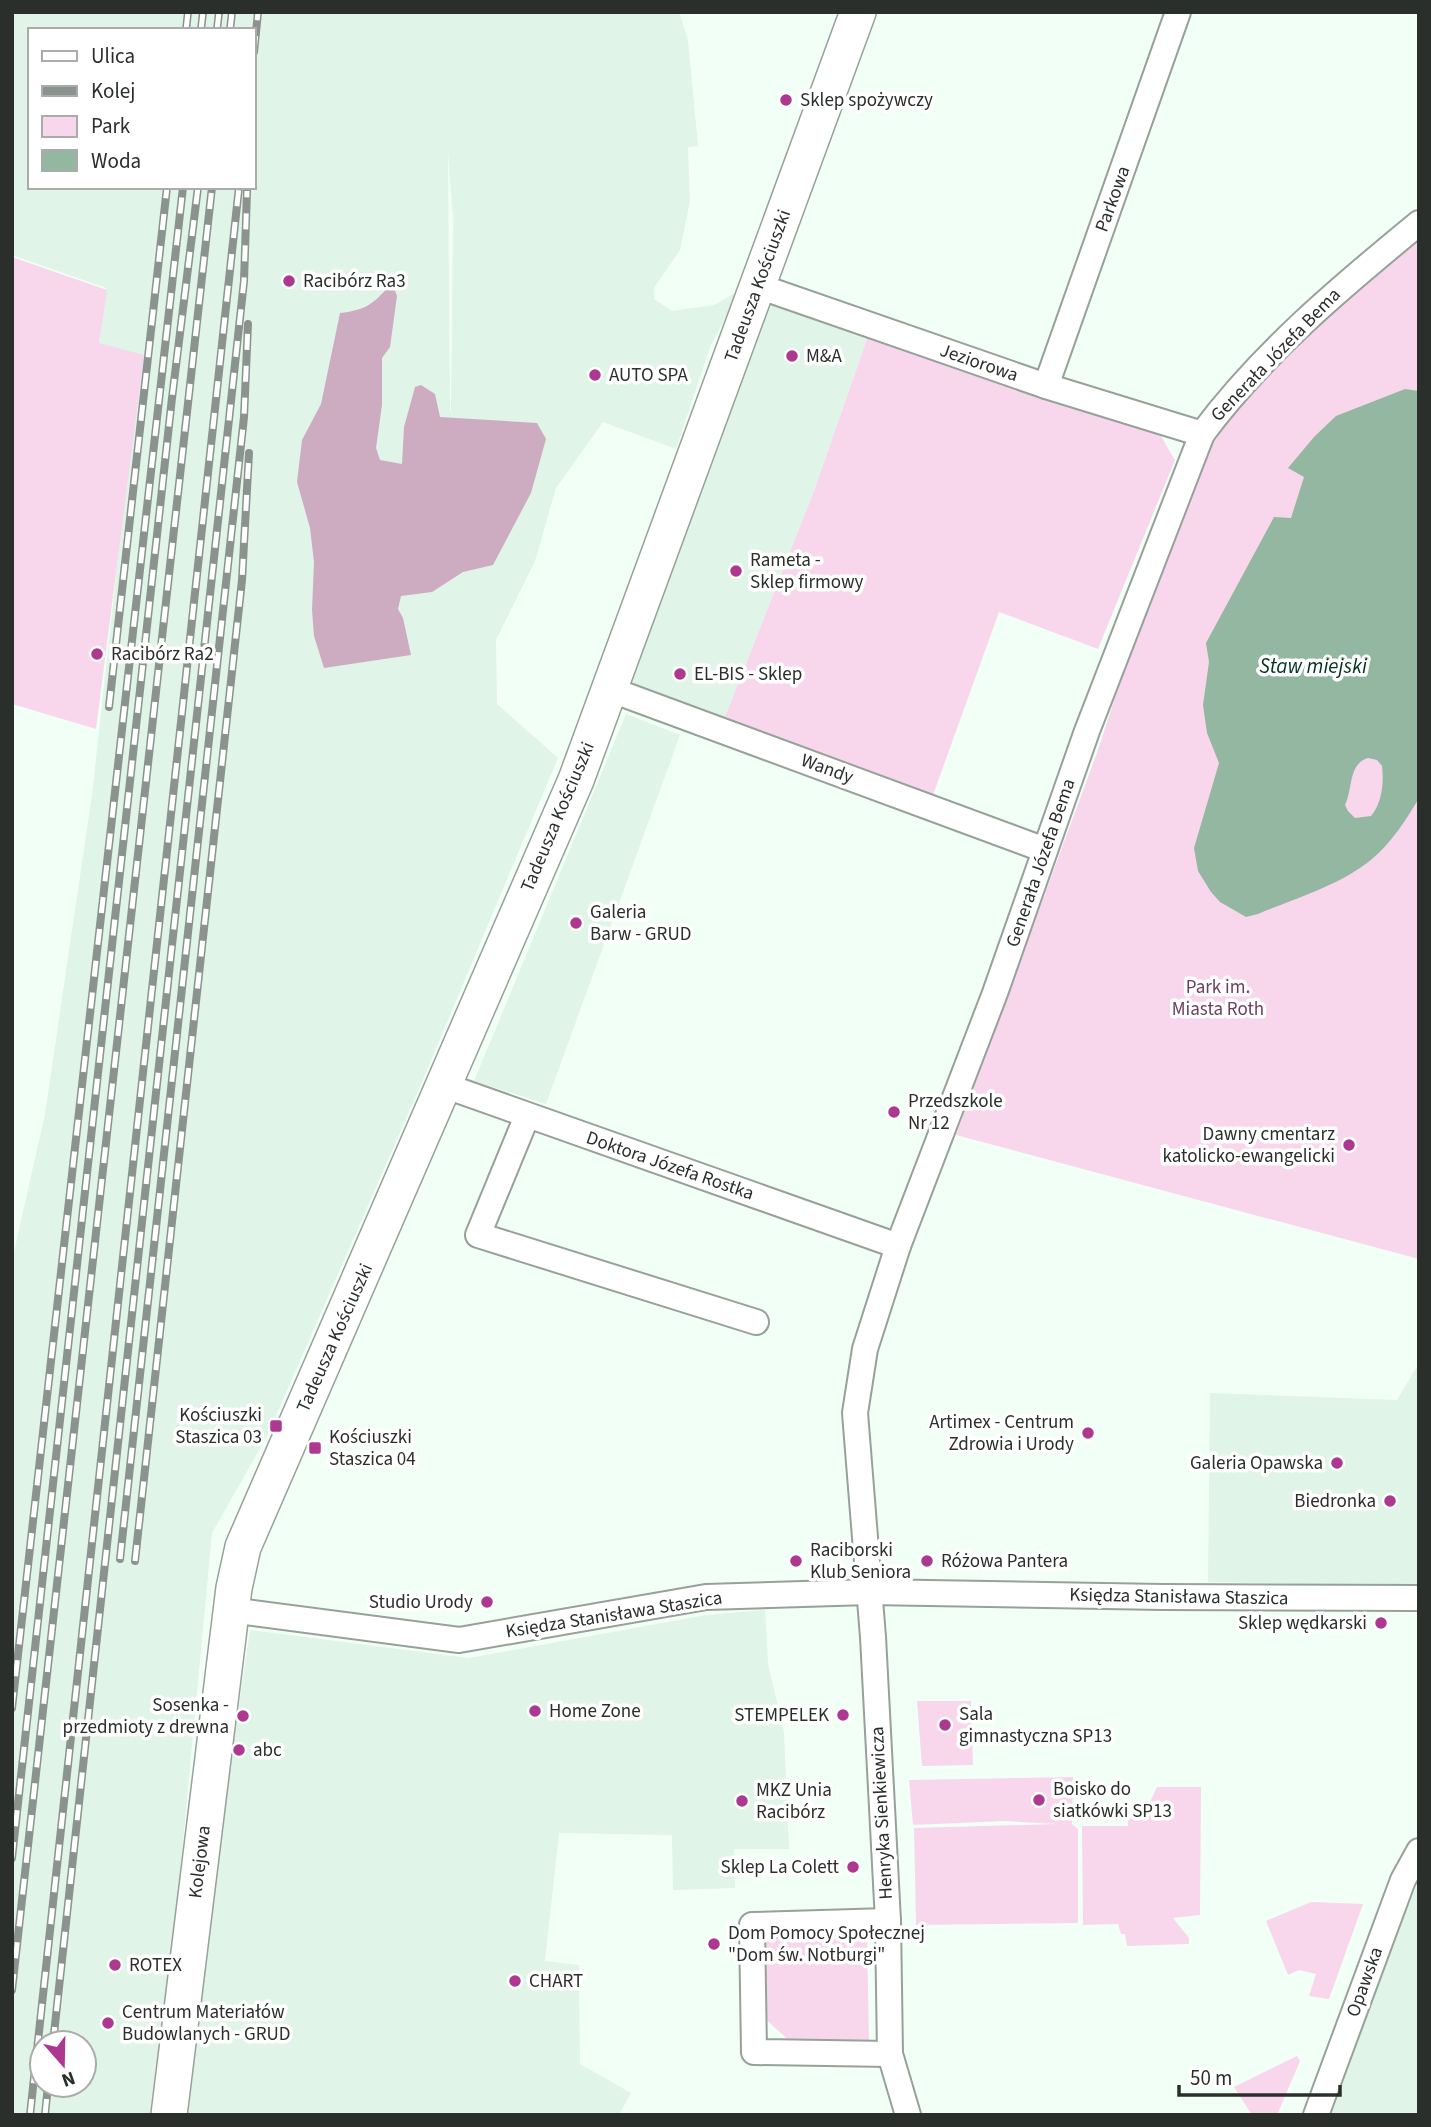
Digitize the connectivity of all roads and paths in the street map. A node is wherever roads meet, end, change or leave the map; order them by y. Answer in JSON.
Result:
{"nodes":[{"id":1,"x":858,"y":12,"type":"edge"},
{"id":2,"x":1178,"y":12,"type":"edge"},
{"id":3,"x":1419,"y":223,"type":"edge"},
{"id":4,"x":758,"y":286,"type":"junction"},
{"id":5,"x":1046,"y":387,"type":"junction"},
{"id":6,"x":1202,"y":434,"type":"junction"},
{"id":7,"x":609,"y":688,"type":"junction"},
{"id":8,"x":1045,"y":850,"type":"junction"},
{"id":9,"x":443,"y":1086,"type":"junction"},
{"id":10,"x":527,"y":1116,"type":"junction"},
{"id":11,"x":898,"y":1246,"type":"junction"},
{"id":12,"x":756,"y":1322,"type":"dead end"},
{"id":13,"x":869,"y":1592,"type":"junction"},
{"id":14,"x":1419,"y":1598,"type":"edge"},
{"id":15,"x":231,"y":1610,"type":"junction"},
{"id":16,"x":1419,"y":1851,"type":"edge"},
{"id":17,"x":888,"y":1921,"type":"junction"},
{"id":18,"x":890,"y":2054,"type":"junction"},
{"id":19,"x":169,"y":2115,"type":"edge"},
{"id":20,"x":908,"y":2115,"type":"edge"},
{"id":21,"x":1316,"y":2115,"type":"edge"}],
"edges":[{"from":1,"to":4,"type":"main road","name":"Tadeusza Kościuszki"},
{"from":2,"to":5,"type":"street","name":"Parkowa"},
{"from":3,"to":6,"type":"street","name":"Generała Józefa Bema"},
{"from":4,"to":5,"type":"street","name":"Jeziorowa"},
{"from":4,"to":7,"type":"main road","name":"Tadeusza Kościuszki"},
{"from":5,"to":6,"type":"street","name":"Jeziorowa"},
{"from":6,"to":8,"type":"street","name":"Generała Józefa Bema"},
{"from":7,"to":8,"type":"street","name":"Wandy"},
{"from":7,"to":9,"type":"main road","name":"Tadeusza Kościuszki"},
{"from":8,"to":11,"type":"street","name":"Generała Józefa Bema"},
{"from":9,"to":10,"type":"street","name":"Doktora Józefa Rostka"},
{"from":9,"to":15,"type":"main road","name":"Tadeusza Kościuszki"},
{"from":10,"to":11,"type":"street","name":"Doktora Józefa Rostka"},
{"from":10,"to":12,"type":"street"},
{"from":11,"to":13,"type":"street","name":"Generała Józefa Bema"},
{"from":13,"to":14,"type":"street","name":"Księdza Stanisława Staszica"},
{"from":13,"to":15,"type":"street","name":"Księdza Stanisława Staszica"},
{"from":13,"to":17,"type":"street","name":"Henryka Sienkiewicza"},
{"from":15,"to":19,"type":"main road","name":"Kolejowa"},
{"from":16,"to":21,"type":"street","name":"Opawska"},
{"from":17,"to":18,"type":"street","name":"Henryka Sienkiewicza"},
{"from":17,"to":18,"type":"street"},
{"from":18,"to":20,"type":"street","name":"Henryka Sienkiewicza"}]}
